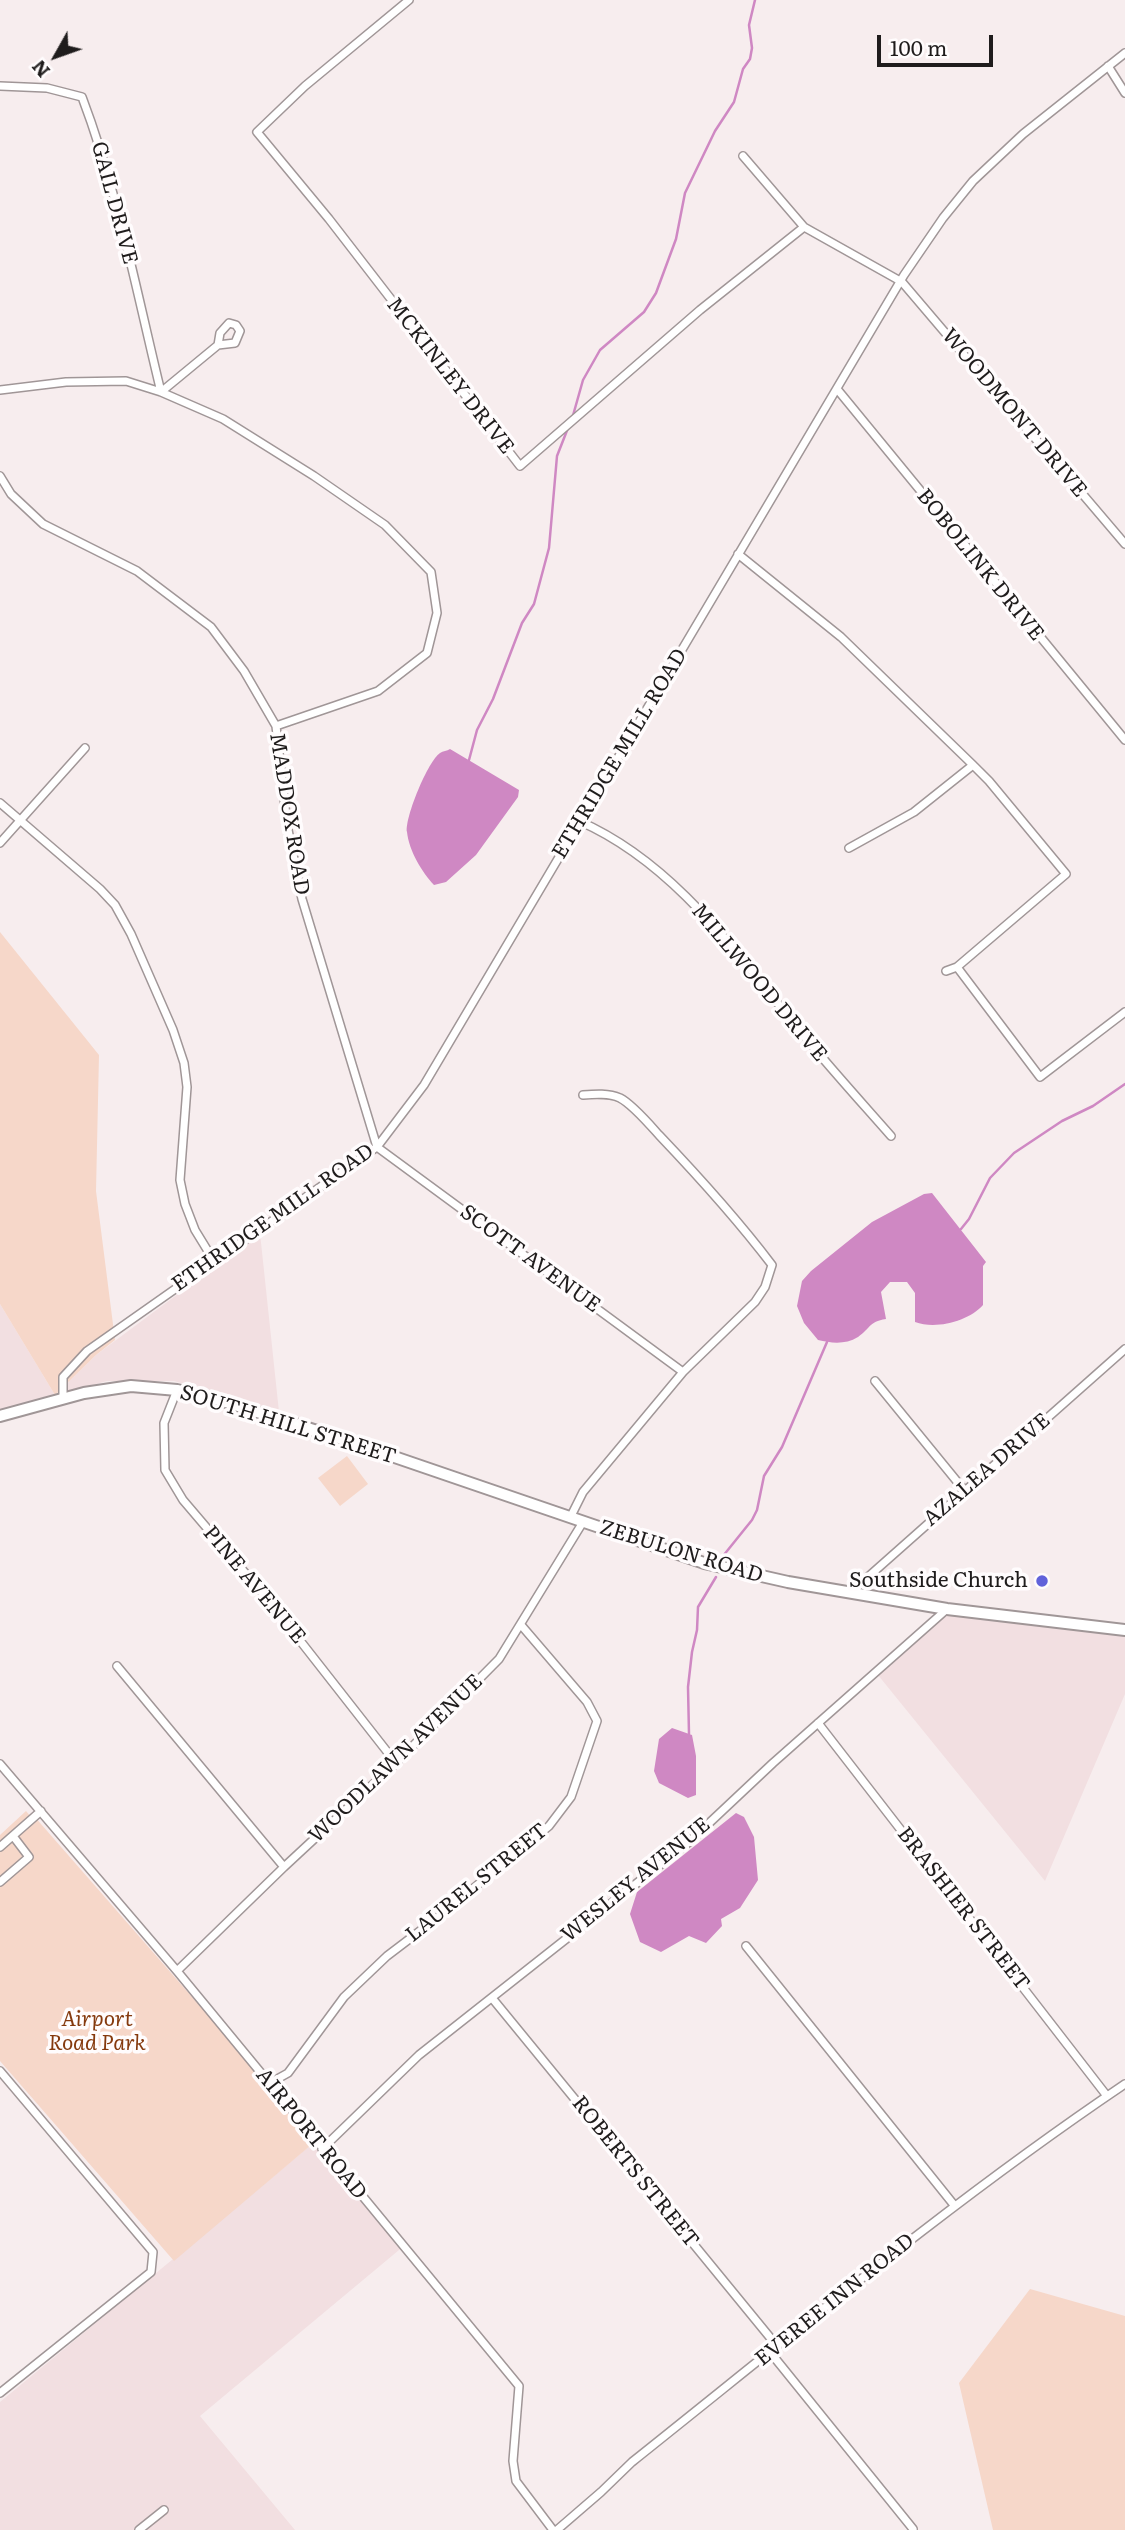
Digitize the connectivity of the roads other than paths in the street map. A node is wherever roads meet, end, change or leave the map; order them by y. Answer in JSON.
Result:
{"nodes":[{"id":1,"x":409,"y":0,"type":"edge"},
{"id":2,"x":1125,"y":53,"type":"edge"},
{"id":3,"x":1108,"y":66,"type":"junction"},
{"id":4,"x":0,"y":86,"type":"edge"},
{"id":5,"x":1125,"y":93,"type":"edge"},
{"id":6,"x":743,"y":156,"type":"dead end"},
{"id":7,"x":804,"y":227,"type":"junction"},
{"id":8,"x":902,"y":282,"type":"junction"},
{"id":9,"x":218,"y":345,"type":"dead end"},
{"id":10,"x":837,"y":389,"type":"junction"},
{"id":11,"x":0,"y":390,"type":"edge"},
{"id":12,"x":161,"y":392,"type":"junction"},
{"id":13,"x":0,"y":476,"type":"edge"},
{"id":14,"x":1125,"y":544,"type":"edge"},
{"id":15,"x":738,"y":554,"type":"junction"},
{"id":16,"x":276,"y":726,"type":"junction"},
{"id":17,"x":1125,"y":740,"type":"edge"},
{"id":18,"x":85,"y":748,"type":"dead end"},
{"id":19,"x":973,"y":765,"type":"junction"},
{"id":20,"x":0,"y":803,"type":"edge"},
{"id":21,"x":22,"y":820,"type":"junction"},
{"id":22,"x":579,"y":821,"type":"junction"},
{"id":23,"x":0,"y":844,"type":"edge"},
{"id":24,"x":849,"y":848,"type":"dead end"},
{"id":25,"x":957,"y":967,"type":"junction"},
{"id":26,"x":946,"y":971,"type":"dead end"},
{"id":27,"x":1125,"y":1012,"type":"edge"},
{"id":28,"x":583,"y":1095,"type":"dead end"},
{"id":29,"x":891,"y":1136,"type":"dead end"},
{"id":30,"x":377,"y":1147,"type":"junction"},
{"id":31,"x":214,"y":1261,"type":"junction"},
{"id":32,"x":1125,"y":1349,"type":"edge"},
{"id":33,"x":683,"y":1372,"type":"junction"},
{"id":34,"x":874,"y":1381,"type":"dead end"},
{"id":35,"x":177,"y":1391,"type":"junction"},
{"id":36,"x":62,"y":1398,"type":"junction"},
{"id":37,"x":0,"y":1416,"type":"edge"},
{"id":38,"x":964,"y":1490,"type":"junction"},
{"id":39,"x":570,"y":1518,"type":"junction"},
{"id":40,"x":583,"y":1522,"type":"junction"},
{"id":41,"x":850,"y":1592,"type":"junction"},
{"id":42,"x":947,"y":1609,"type":"junction"},
{"id":43,"x":521,"y":1625,"type":"junction"},
{"id":44,"x":1125,"y":1630,"type":"edge"},
{"id":45,"x":117,"y":1666,"type":"dead end"},
{"id":46,"x":818,"y":1723,"type":"junction"},
{"id":47,"x":396,"y":1763,"type":"junction"},
{"id":48,"x":0,"y":1764,"type":"edge"},
{"id":49,"x":41,"y":1811,"type":"junction"},
{"id":50,"x":13,"y":1836,"type":"junction"},
{"id":51,"x":0,"y":1847,"type":"edge"},
{"id":52,"x":284,"y":1867,"type":"junction"},
{"id":53,"x":0,"y":1882,"type":"edge"},
{"id":54,"x":746,"y":1946,"type":"dead end"},
{"id":55,"x":177,"y":1970,"type":"junction"},
{"id":56,"x":492,"y":1998,"type":"junction"},
{"id":57,"x":0,"y":2071,"type":"edge"},
{"id":58,"x":270,"y":2083,"type":"junction"},
{"id":59,"x":1125,"y":2084,"type":"edge"},
{"id":60,"x":1107,"y":2096,"type":"junction"},
{"id":61,"x":322,"y":2149,"type":"junction"},
{"id":62,"x":954,"y":2205,"type":"junction"},
{"id":63,"x":777,"y":2346,"type":"junction"},
{"id":64,"x":770,"y":2352,"type":"junction"},
{"id":65,"x":0,"y":2393,"type":"edge"},
{"id":66,"x":164,"y":2510,"type":"dead end"},
{"id":67,"x":913,"y":2529,"type":"edge"},
{"id":68,"x":139,"y":2530,"type":"edge"},
{"id":69,"x":555,"y":2530,"type":"edge"}],
"edges":[{"from":1,"to":7,"type":"street","name":"MCKINLEY DRIVE"},
{"from":2,"to":3,"type":"street","name":"ETHRIDGE MILL ROAD"},
{"from":3,"to":5,"type":"street"},
{"from":3,"to":8,"type":"street","name":"ETHRIDGE MILL ROAD"},
{"from":4,"to":12,"type":"street","name":"GAIL DRIVE"},
{"from":6,"to":7,"type":"street"},
{"from":7,"to":8,"type":"street"},
{"from":8,"to":10,"type":"street","name":"ETHRIDGE MILL ROAD"},
{"from":8,"to":14,"type":"street","name":"WOODMONT DRIVE"},
{"from":9,"to":12,"type":"street"},
{"from":10,"to":15,"type":"street","name":"ETHRIDGE MILL ROAD"},
{"from":10,"to":17,"type":"street","name":"BOBOLINK DRIVE"},
{"from":11,"to":12,"type":"street"},
{"from":12,"to":16,"type":"street"},
{"from":13,"to":16,"type":"street","name":"MADDOX ROAD"},
{"from":15,"to":19,"type":"street"},
{"from":15,"to":22,"type":"street","name":"ETHRIDGE MILL ROAD"},
{"from":16,"to":30,"type":"street","name":"MADDOX ROAD"},
{"from":18,"to":21,"type":"street"},
{"from":19,"to":24,"type":"street"},
{"from":19,"to":25,"type":"street"},
{"from":20,"to":21,"type":"street"},
{"from":21,"to":23,"type":"street"},
{"from":21,"to":31,"type":"street"},
{"from":22,"to":29,"type":"street","name":"MILLWOOD DRIVE"},
{"from":22,"to":30,"type":"street","name":"ETHRIDGE MILL ROAD"},
{"from":25,"to":26,"type":"street"},
{"from":25,"to":27,"type":"street"},
{"from":28,"to":33,"type":"street"},
{"from":30,"to":31,"type":"street","name":"ETHRIDGE MILL ROAD"},
{"from":30,"to":33,"type":"street","name":"SCOTT AVENUE"},
{"from":31,"to":36,"type":"street","name":"ETHRIDGE MILL ROAD"},
{"from":32,"to":38,"type":"street","name":"AZALEA DRIVE"},
{"from":33,"to":39,"type":"street"},
{"from":34,"to":38,"type":"street"},
{"from":35,"to":36,"type":"main road","name":"SOUTH HILL STREET"},
{"from":35,"to":39,"type":"main road","name":"SOUTH HILL STREET"},
{"from":35,"to":47,"type":"street","name":"PINE AVENUE"},
{"from":36,"to":37,"type":"main road","name":"SOUTH HILL STREET"},
{"from":38,"to":41,"type":"street","name":"AZALEA DRIVE"},
{"from":39,"to":40,"type":"main road","name":"ZEBULON ROAD"},
{"from":40,"to":41,"type":"main road","name":"ZEBULON ROAD"},
{"from":40,"to":43,"type":"street","name":"WOODLAWN AVENUE"},
{"from":41,"to":42,"type":"main road","name":"ZEBULON ROAD"},
{"from":42,"to":44,"type":"main road","name":"ZEBULON ROAD"},
{"from":42,"to":46,"type":"street","name":"WESLEY AVENUE"},
{"from":43,"to":47,"type":"street","name":"WOODLAWN AVENUE"},
{"from":43,"to":58,"type":"street","name":"LAUREL STREET"},
{"from":45,"to":52,"type":"street"},
{"from":46,"to":56,"type":"street","name":"WESLEY AVENUE"},
{"from":46,"to":60,"type":"street","name":"BRASHIER STREET"},
{"from":47,"to":52,"type":"street","name":"WOODLAWN AVENUE"},
{"from":48,"to":49,"type":"street","name":"AIRPORT ROAD"},
{"from":49,"to":50,"type":"street"},
{"from":49,"to":55,"type":"street","name":"AIRPORT ROAD"},
{"from":50,"to":51,"type":"street"},
{"from":50,"to":53,"type":"street"},
{"from":52,"to":55,"type":"street","name":"WOODLAWN AVENUE"},
{"from":54,"to":62,"type":"street"},
{"from":55,"to":58,"type":"street","name":"AIRPORT ROAD"},
{"from":56,"to":61,"type":"street","name":"WESLEY AVENUE"},
{"from":56,"to":63,"type":"street","name":"ROBERTS STREET"},
{"from":57,"to":65,"type":"street"},
{"from":58,"to":61,"type":"street","name":"AIRPORT ROAD"},
{"from":59,"to":60,"type":"street","name":"EVEREE INN ROAD"},
{"from":60,"to":62,"type":"street","name":"EVEREE INN ROAD"},
{"from":61,"to":69,"type":"street","name":"AIRPORT ROAD"},
{"from":62,"to":63,"type":"street","name":"EVEREE INN ROAD"},
{"from":63,"to":64,"type":"street","name":"EVEREE INN ROAD"},
{"from":64,"to":67,"type":"street"},
{"from":64,"to":69,"type":"street","name":"EVEREE INN ROAD"},
{"from":66,"to":68,"type":"street"}]}
